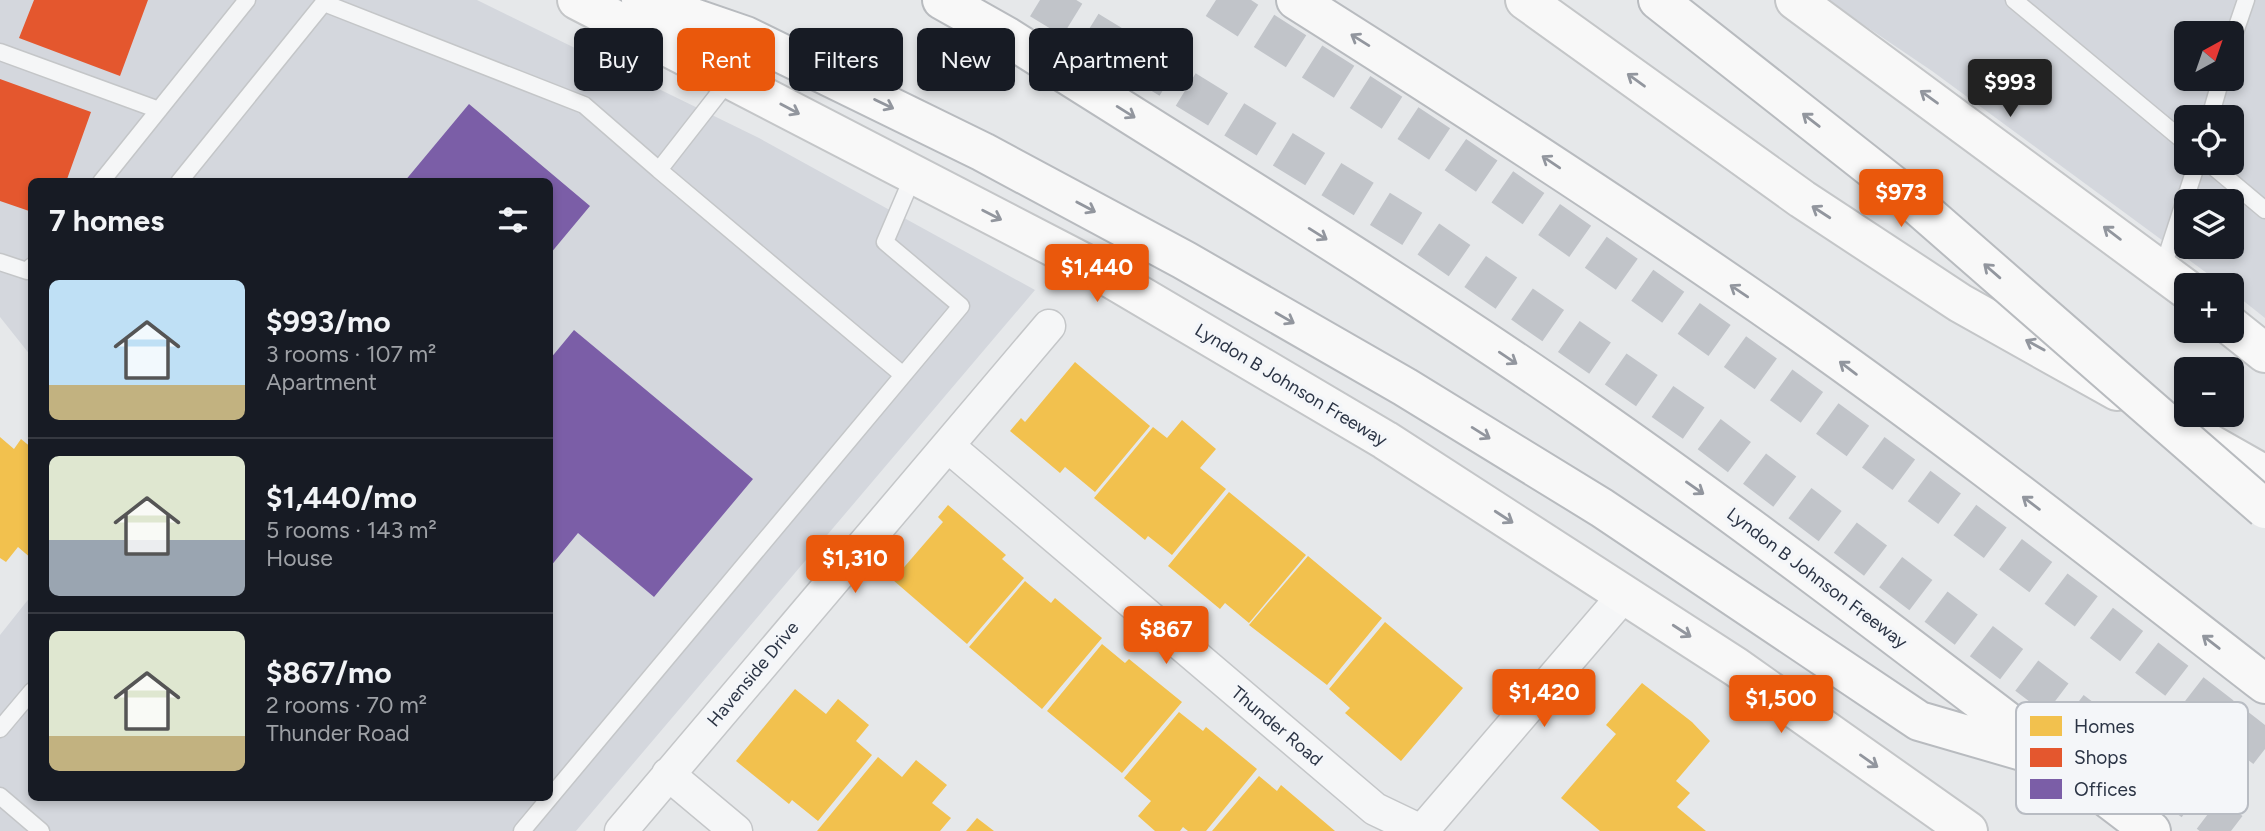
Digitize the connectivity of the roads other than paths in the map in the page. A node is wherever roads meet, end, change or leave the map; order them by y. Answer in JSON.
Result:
{"nodes":[{"id":1,"x":247,"y":0,"type":"edge"},
{"id":2,"x":577,"y":0,"type":"edge"},
{"id":3,"x":641,"y":0,"type":"edge"},
{"id":4,"x":942,"y":0,"type":"edge"},
{"id":5,"x":1296,"y":0,"type":"edge"},
{"id":6,"x":1525,"y":0,"type":"edge"},
{"id":7,"x":1658,"y":0,"type":"edge"},
{"id":8,"x":1795,"y":0,"type":"edge"},
{"id":9,"x":2014,"y":0,"type":"edge"},
{"id":10,"x":2246,"y":0,"type":"edge"},
{"id":11,"x":325,"y":2,"type":"edge"},
{"id":12,"x":2239,"y":21,"type":"edge"},
{"id":13,"x":677,"y":51,"type":"edge"},
{"id":14,"x":0,"y":52,"type":"edge"},
{"id":15,"x":722,"y":91,"type":"edge"},
{"id":16,"x":754,"y":91,"type":"edge"},
{"id":17,"x":159,"y":110,"type":"junction"},
{"id":18,"x":2174,"y":133,"type":"edge"},
{"id":19,"x":659,"y":170,"type":"junction"},
{"id":20,"x":914,"y":174,"type":"junction"},
{"id":21,"x":2195,"y":175,"type":"edge"},
{"id":22,"x":2223,"y":175,"type":"edge"},
{"id":23,"x":104,"y":178,"type":"edge"},
{"id":24,"x":182,"y":178,"type":"edge"},
{"id":25,"x":2265,"y":210,"type":"edge"},
{"id":26,"x":0,"y":262,"type":"edge"},
{"id":27,"x":28,"y":270,"type":"edge"},
{"id":28,"x":2175,"y":273,"type":"edge"},
{"id":29,"x":2174,"y":280,"type":"edge"},
{"id":30,"x":1049,"y":326,"type":"dead end"},
{"id":31,"x":2244,"y":336,"type":"edge"},
{"id":32,"x":2265,"y":353,"type":"edge"},
{"id":33,"x":903,"y":375,"type":"junction"},
{"id":34,"x":948,"y":446,"type":"junction"},
{"id":35,"x":2265,"y":475,"type":"edge"},
{"id":36,"x":2265,"y":509,"type":"edge"},
{"id":37,"x":1625,"y":594,"type":"junction"},
{"id":38,"x":2265,"y":684,"type":"edge"},
{"id":39,"x":28,"y":696,"type":"edge"},
{"id":40,"x":2016,"y":728,"type":"edge"},
{"id":41,"x":0,"y":729,"type":"edge"},
{"id":42,"x":2016,"y":749,"type":"edge"},
{"id":43,"x":668,"y":774,"type":"junction"},
{"id":44,"x":553,"y":794,"type":"edge"},
{"id":45,"x":0,"y":796,"type":"edge"},
{"id":46,"x":547,"y":801,"type":"edge"},
{"id":47,"x":2129,"y":814,"type":"edge"},
{"id":48,"x":41,"y":831,"type":"edge"},
{"id":49,"x":522,"y":831,"type":"edge"},
{"id":50,"x":621,"y":831,"type":"edge"},
{"id":51,"x":736,"y":831,"type":"edge"},
{"id":52,"x":1421,"y":831,"type":"edge"},
{"id":53,"x":1968,"y":831,"type":"edge"},
{"id":54,"x":2151,"y":831,"type":"edge"}],
"edges":[{"from":1,"to":17,"type":"lane"},
{"from":2,"to":13,"type":"main road","name":"Lyndon B Johnson Freeway"},
{"from":3,"to":42,"type":"main road","one_way":true},
{"from":4,"to":40,"type":"main road","name":"Lyndon B Johnson Freeway","one_way":true},
{"from":38,"to":5,"type":"main road","one_way":true},
{"from":35,"to":6,"type":"main road","one_way":true},
{"from":36,"to":7,"type":"main road","one_way":true,"bridge":true},
{"from":29,"to":8,"type":"main road","one_way":true},
{"from":9,"to":18,"type":"lane"},
{"from":10,"to":12,"type":"lane"},
{"from":11,"to":19,"type":"lane"},
{"from":11,"to":24,"type":"lane"},
{"from":14,"to":17,"type":"lane"},
{"from":15,"to":19,"type":"lane"},
{"from":16,"to":20,"type":"main road","name":"Lyndon B Johnson Freeway","one_way":true},
{"from":17,"to":23,"type":"lane"},
{"from":19,"to":33,"type":"lane"},
{"from":20,"to":33,"type":"lane"},
{"from":20,"to":37,"type":"main road","name":"Lyndon B Johnson Freeway","one_way":true},
{"from":21,"to":28,"type":"lane"},
{"from":22,"to":25,"type":"lane"},
{"from":26,"to":27,"type":"lane"},
{"from":30,"to":34,"type":"street","name":"Havenside Drive"},
{"from":31,"to":32,"type":"main road"},
{"from":33,"to":44,"type":"lane"},
{"from":34,"to":43,"type":"street","name":"Havenside Drive"},
{"from":34,"to":52,"type":"street","name":"Thunder Road"},
{"from":37,"to":52,"type":"street"},
{"from":37,"to":53,"type":"main road","name":"Lyndon B Johnson Freeway","one_way":true},
{"from":39,"to":41,"type":"lane"},
{"from":43,"to":50,"type":"street","name":"Havenside Drive"},
{"from":43,"to":51,"type":"street"},
{"from":45,"to":48,"type":"lane"},
{"from":46,"to":49,"type":"lane"},
{"from":47,"to":54,"type":"main road","name":"Lyndon B Johnson Freeway"}]}
